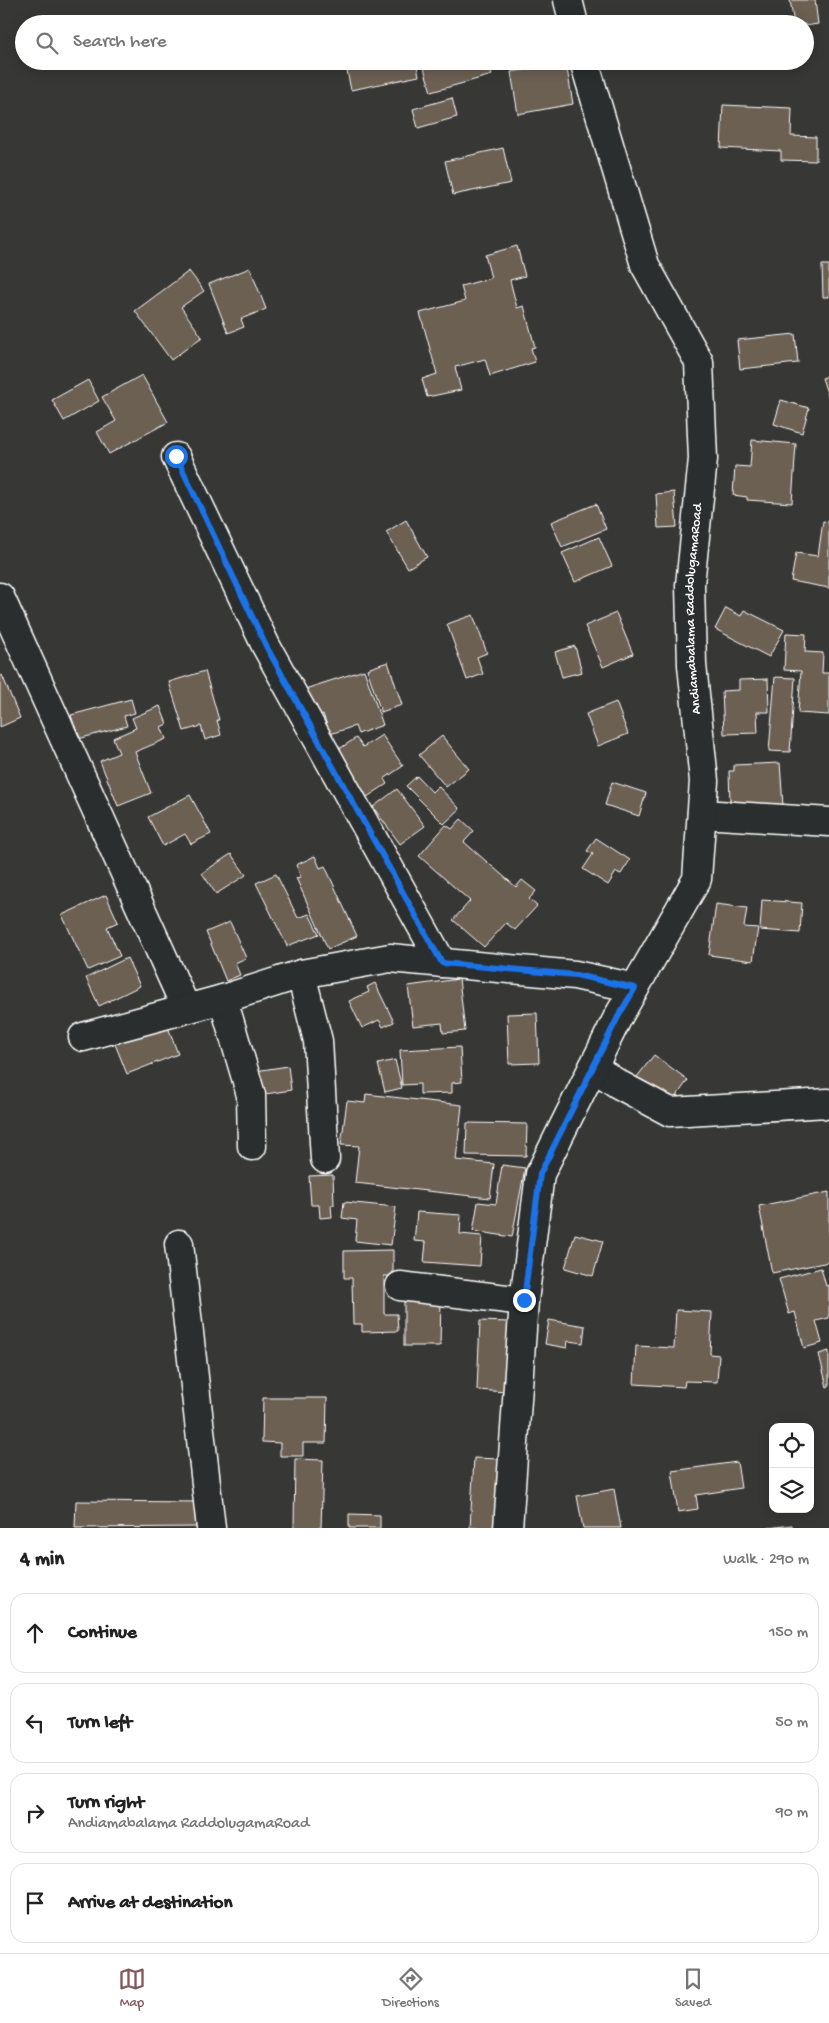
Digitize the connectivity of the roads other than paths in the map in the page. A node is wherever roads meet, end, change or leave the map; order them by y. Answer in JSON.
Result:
{"nodes":[{"id":1,"x":568,"y":0,"type":"edge"},
{"id":2,"x":572,"y":15,"type":"edge"},
{"id":3,"x":587,"y":70,"type":"edge"},
{"id":4,"x":176,"y":456,"type":"dead end"},
{"id":5,"x":0,"y":597,"type":"edge"},
{"id":6,"x":702,"y":814,"type":"junction"},
{"id":7,"x":829,"y":822,"type":"edge"},
{"id":8,"x":442,"y":963,"type":"junction"},
{"id":9,"x":301,"y":974,"type":"junction"},
{"id":10,"x":635,"y":988,"type":"junction"},
{"id":11,"x":223,"y":999,"type":"junction"},
{"id":12,"x":186,"y":1008,"type":"junction"},
{"id":13,"x":83,"y":1037,"type":"dead end"},
{"id":14,"x":593,"y":1067,"type":"junction"},
{"id":15,"x":829,"y":1105,"type":"edge"},
{"id":16,"x":252,"y":1146,"type":"dead end"},
{"id":17,"x":325,"y":1159,"type":"dead end"},
{"id":18,"x":179,"y":1244,"type":"dead end"},
{"id":19,"x":400,"y":1286,"type":"dead end"},
{"id":20,"x":524,"y":1300,"type":"junction"},
{"id":21,"x":211,"y":1528,"type":"edge"},
{"id":22,"x":508,"y":1528,"type":"edge"}],
"edges":[{"from":1,"to":2,"type":"street"},
{"from":3,"to":6,"type":"street","name":"Andiamabalama RaddolugamaRoad"},
{"from":4,"to":8,"type":"street"},
{"from":5,"to":12,"type":"street"},
{"from":6,"to":7,"type":"street"},
{"from":6,"to":10,"type":"street","name":"Andiamabalama RaddolugamaRoad"},
{"from":8,"to":9,"type":"street"},
{"from":8,"to":10,"type":"street"},
{"from":9,"to":11,"type":"street"},
{"from":9,"to":17,"type":"street"},
{"from":10,"to":14,"type":"street","name":"Andiamabalama RaddolugamaRoad"},
{"from":11,"to":12,"type":"street"},
{"from":11,"to":16,"type":"street"},
{"from":12,"to":13,"type":"street"},
{"from":14,"to":15,"type":"street"},
{"from":14,"to":20,"type":"street","name":"Andiamabalama RaddolugamaRoad"},
{"from":18,"to":21,"type":"street"},
{"from":19,"to":20,"type":"street"},
{"from":20,"to":22,"type":"street","name":"Andiamabalama RaddolugamaRoad"}]}
